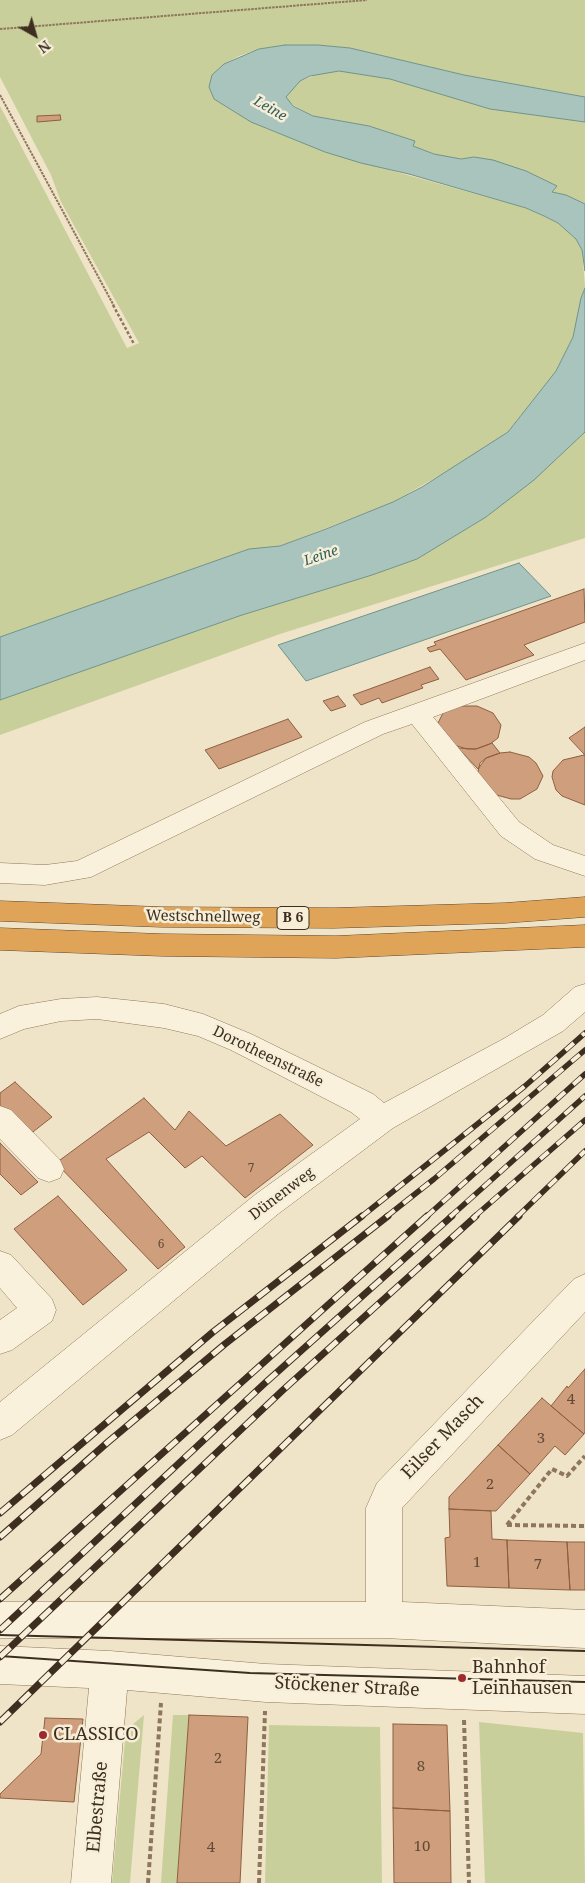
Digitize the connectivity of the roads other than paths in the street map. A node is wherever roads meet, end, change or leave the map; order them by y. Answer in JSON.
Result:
{"nodes":[{"id":1,"x":585,"y":650,"type":"edge"},
{"id":2,"x":417,"y":714,"type":"junction"},
{"id":3,"x":585,"y":866,"type":"edge"},
{"id":4,"x":0,"y":873,"type":"edge"},
{"id":5,"x":585,"y":908,"type":"edge"},
{"id":6,"x":0,"y":911,"type":"edge"},
{"id":7,"x":585,"y":936,"type":"edge"},
{"id":8,"x":0,"y":939,"type":"edge"},
{"id":9,"x":585,"y":996,"type":"edge"},
{"id":10,"x":0,"y":1027,"type":"edge"},
{"id":11,"x":0,"y":1119,"type":"edge"},
{"id":12,"x":382,"y":1119,"type":"junction"},
{"id":13,"x":49,"y":1169,"type":"dead end"},
{"id":14,"x":0,"y":1265,"type":"edge"},
{"id":15,"x":585,"y":1290,"type":"edge"},
{"id":16,"x":0,"y":1339,"type":"edge"},
{"id":17,"x":0,"y":1423,"type":"edge"},
{"id":18,"x":0,"y":1620,"type":"edge"},
{"id":19,"x":384,"y":1620,"type":"junction"},
{"id":20,"x":585,"y":1629,"type":"edge"},
{"id":21,"x":0,"y":1665,"type":"edge"},
{"id":22,"x":110,"y":1670,"type":"junction"},
{"id":23,"x":585,"y":1695,"type":"edge"},
{"id":24,"x":91,"y":1883,"type":"edge"}],
"edges":[{"from":1,"to":2,"type":"street"},
{"from":2,"to":3,"type":"street"},
{"from":2,"to":4,"type":"street"},
{"from":5,"to":6,"type":"highway","name":"Westschnellweg","number":"B 6"},
{"from":7,"to":8,"type":"highway","name":"Westschnellweg","number":"B 6"},
{"from":9,"to":12,"type":"street","name":"Dünenweg"},
{"from":10,"to":12,"type":"street","name":"Dorotheenstraße"},
{"from":11,"to":13,"type":"street"},
{"from":12,"to":17,"type":"street","name":"Dünenweg"},
{"from":14,"to":16,"type":"street"},
{"from":15,"to":19,"type":"street","name":"Eilser Masch"},
{"from":18,"to":19,"type":"street"},
{"from":19,"to":20,"type":"street"},
{"from":21,"to":22,"type":"street","name":"Stöckener Straße"},
{"from":22,"to":23,"type":"street","name":"Stöckener Straße"},
{"from":22,"to":24,"type":"street","name":"Elbestraße"}]}
